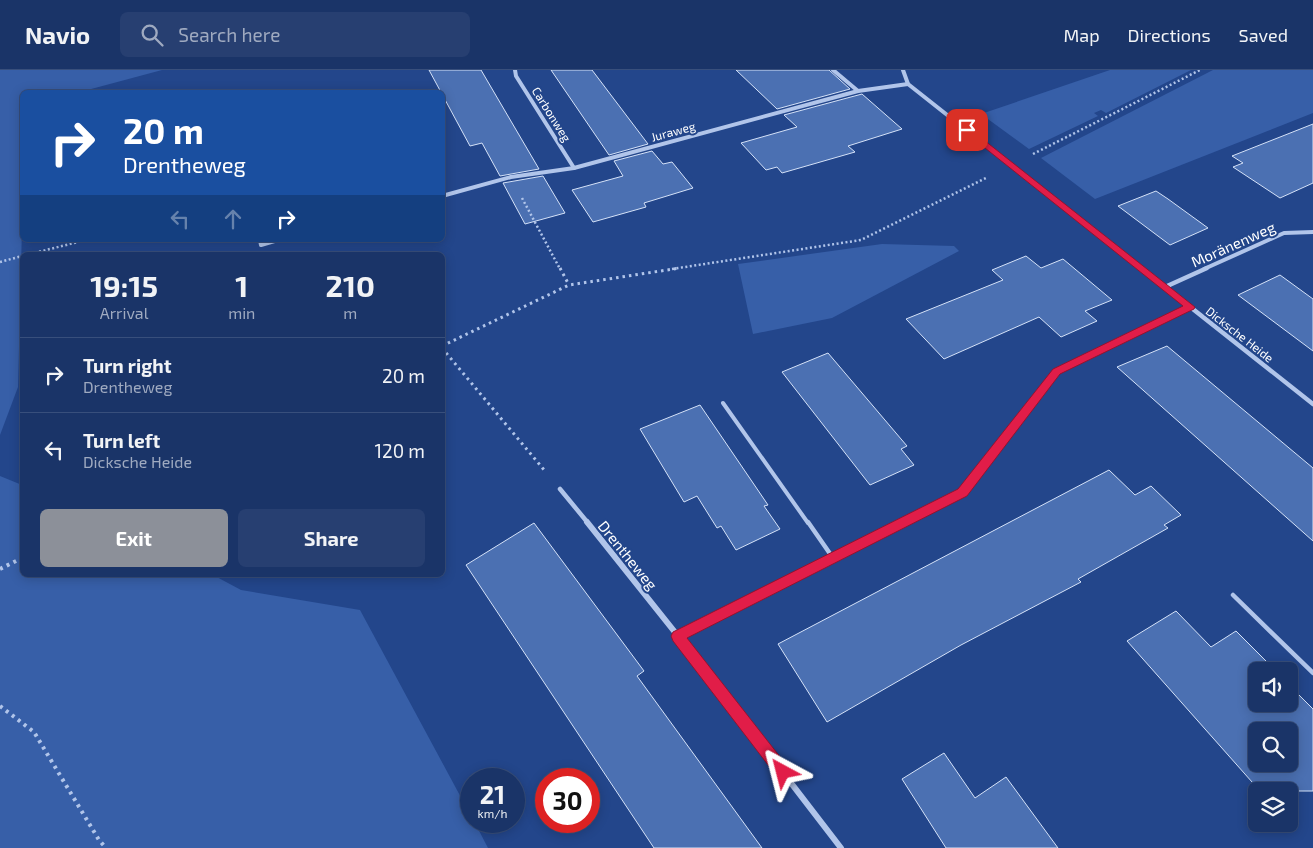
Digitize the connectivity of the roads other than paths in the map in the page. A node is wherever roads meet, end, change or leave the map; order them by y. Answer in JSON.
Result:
{"nodes":[{"id":1,"x":515,"y":70,"type":"edge"},
{"id":2,"x":832,"y":70,"type":"edge"},
{"id":3,"x":903,"y":70,"type":"edge"},
{"id":4,"x":908,"y":84,"type":"junction"},
{"id":5,"x":858,"y":91,"type":"junction"},
{"id":6,"x":574,"y":168,"type":"junction"},
{"id":7,"x":445,"y":195,"type":"edge"},
{"id":8,"x":1313,"y":232,"type":"edge"},
{"id":9,"x":260,"y":242,"type":"edge"},
{"id":10,"x":271,"y":242,"type":"edge"},
{"id":11,"x":1165,"y":287,"type":"junction"},
{"id":12,"x":1190,"y":307,"type":"junction"},
{"id":13,"x":723,"y":403,"type":"dead end"},
{"id":14,"x":1313,"y":404,"type":"edge"},
{"id":15,"x":560,"y":489,"type":"road end"},
{"id":16,"x":833,"y":558,"type":"junction"},
{"id":17,"x":1232,"y":594,"type":"dead end"},
{"id":18,"x":678,"y":636,"type":"junction"},
{"id":19,"x":1313,"y":673,"type":"edge"},
{"id":20,"x":841,"y":848,"type":"edge"}],
"edges":[{"from":1,"to":6,"type":"street","name":"Carbonweg"},
{"from":2,"to":5,"type":"street"},
{"from":3,"to":4,"type":"street"},
{"from":4,"to":5,"type":"street","name":"Juraweg"},
{"from":4,"to":11,"type":"street","name":"Dicksche Heide"},
{"from":5,"to":6,"type":"street","name":"Juraweg"},
{"from":6,"to":7,"type":"street","name":"Juraweg"},
{"from":8,"to":11,"type":"street","name":"Moränenweg"},
{"from":9,"to":10,"type":"street"},
{"from":11,"to":12,"type":"street","name":"Dicksche Heide"},
{"from":12,"to":14,"type":"street","name":"Dicksche Heide"},
{"from":12,"to":16,"type":"street"},
{"from":13,"to":16,"type":"lane"},
{"from":15,"to":18,"type":"street","name":"Drentheweg"},
{"from":16,"to":18,"type":"street"},
{"from":17,"to":19,"type":"lane"},
{"from":18,"to":20,"type":"street","name":"Drentheweg"}]}
